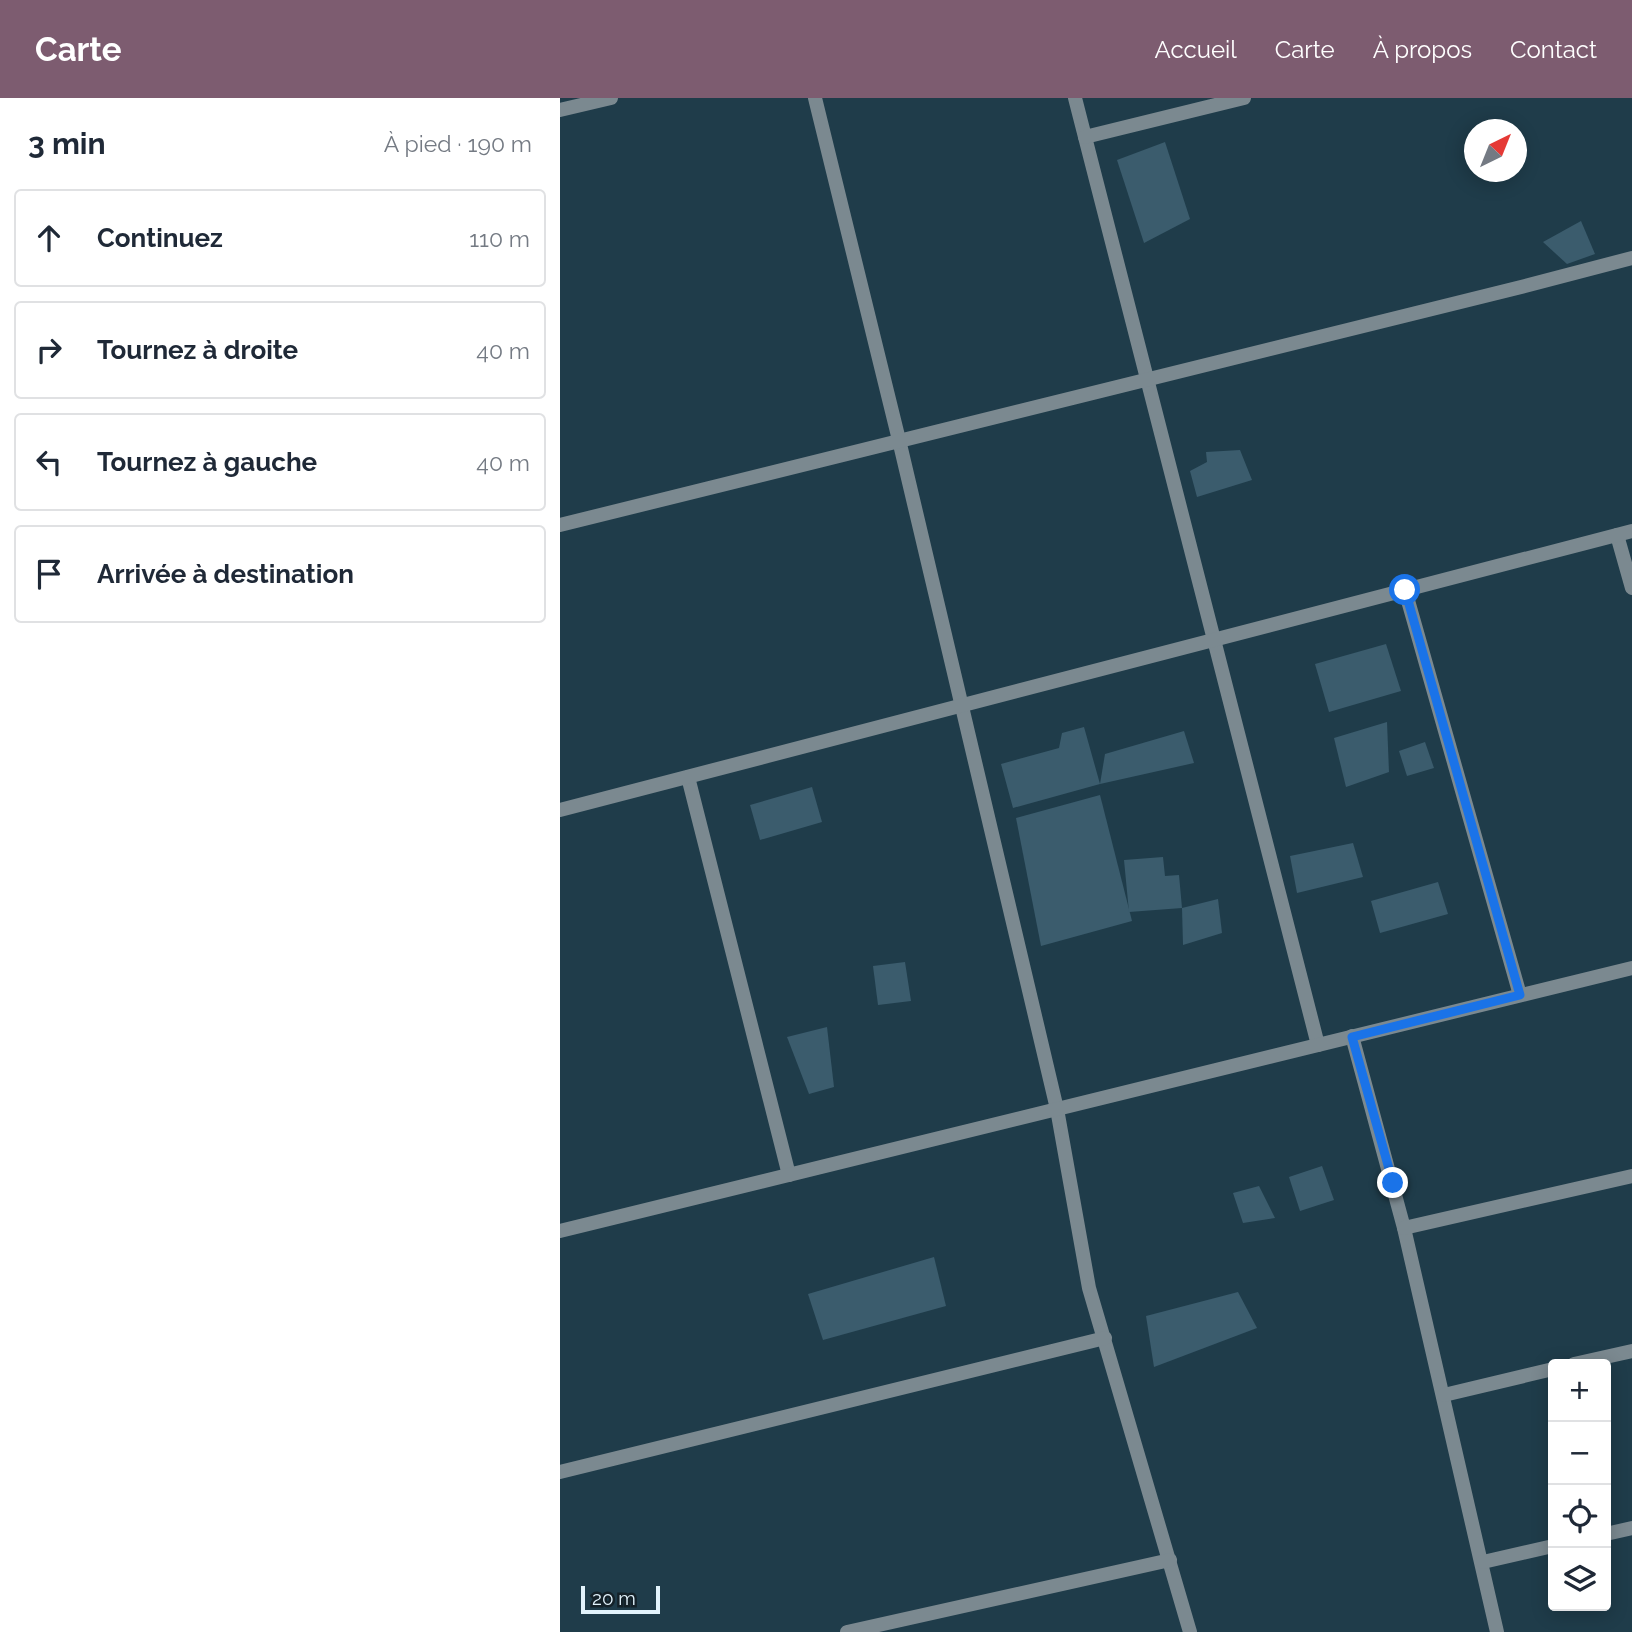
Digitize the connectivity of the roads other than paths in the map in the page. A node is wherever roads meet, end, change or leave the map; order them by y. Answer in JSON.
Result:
{"nodes":[{"id":1,"x":611,"y":98,"type":"edge"},
{"id":2,"x":815,"y":98,"type":"edge"},
{"id":3,"x":1075,"y":98,"type":"edge"},
{"id":4,"x":1244,"y":98,"type":"edge"},
{"id":5,"x":560,"y":110,"type":"edge"},
{"id":6,"x":1085,"y":137,"type":"junction"},
{"id":7,"x":1632,"y":258,"type":"edge"},
{"id":8,"x":1147,"y":380,"type":"junction"},
{"id":9,"x":899,"y":440,"type":"junction"},
{"id":10,"x":560,"y":525,"type":"edge"},
{"id":11,"x":1632,"y":531,"type":"edge"},
{"id":12,"x":1617,"y":535,"type":"junction"},
{"id":13,"x":1632,"y":588,"type":"edge"},
{"id":14,"x":1405,"y":590,"type":"junction"},
{"id":15,"x":1214,"y":640,"type":"junction"},
{"id":16,"x":960,"y":706,"type":"junction"},
{"id":17,"x":688,"y":776,"type":"junction"},
{"id":18,"x":560,"y":810,"type":"edge"},
{"id":19,"x":1632,"y":968,"type":"edge"},
{"id":20,"x":1520,"y":995,"type":"junction"},
{"id":21,"x":1352,"y":1037,"type":"junction"},
{"id":22,"x":1318,"y":1045,"type":"junction"},
{"id":23,"x":1057,"y":1109,"type":"junction"},
{"id":24,"x":789,"y":1175,"type":"junction"},
{"id":25,"x":1632,"y":1176,"type":"edge"},
{"id":26,"x":1404,"y":1228,"type":"junction"},
{"id":27,"x":560,"y":1231,"type":"edge"},
{"id":28,"x":1105,"y":1338,"type":"junction"},
{"id":29,"x":1632,"y":1351,"type":"edge"},
{"id":30,"x":1596,"y":1359,"type":"edge"},
{"id":31,"x":1548,"y":1370,"type":"edge"},
{"id":32,"x":1444,"y":1395,"type":"junction"},
{"id":33,"x":560,"y":1472,"type":"edge"},
{"id":34,"x":1632,"y":1528,"type":"edge"},
{"id":35,"x":1611,"y":1533,"type":"edge"},
{"id":36,"x":1548,"y":1547,"type":"edge"},
{"id":37,"x":1170,"y":1560,"type":"junction"},
{"id":38,"x":1483,"y":1562,"type":"junction"},
{"id":39,"x":847,"y":1632,"type":"edge"},
{"id":40,"x":1190,"y":1632,"type":"edge"},
{"id":41,"x":1497,"y":1632,"type":"edge"}],
"edges":[{"from":1,"to":5,"type":"street"},
{"from":2,"to":9,"type":"street"},
{"from":3,"to":6,"type":"street"},
{"from":4,"to":6,"type":"street"},
{"from":6,"to":8,"type":"street"},
{"from":7,"to":8,"type":"street"},
{"from":8,"to":9,"type":"street"},
{"from":8,"to":15,"type":"street"},
{"from":9,"to":10,"type":"street"},
{"from":9,"to":16,"type":"street"},
{"from":11,"to":12,"type":"street"},
{"from":12,"to":13,"type":"street"},
{"from":12,"to":14,"type":"street"},
{"from":14,"to":15,"type":"street"},
{"from":14,"to":20,"type":"street"},
{"from":15,"to":16,"type":"street"},
{"from":15,"to":22,"type":"street"},
{"from":16,"to":17,"type":"street"},
{"from":16,"to":23,"type":"street"},
{"from":17,"to":18,"type":"street"},
{"from":17,"to":24,"type":"street"},
{"from":19,"to":20,"type":"street"},
{"from":20,"to":21,"type":"street"},
{"from":21,"to":22,"type":"street"},
{"from":21,"to":26,"type":"street"},
{"from":22,"to":23,"type":"street"},
{"from":23,"to":24,"type":"street"},
{"from":23,"to":28,"type":"street"},
{"from":24,"to":27,"type":"street"},
{"from":25,"to":26,"type":"street"},
{"from":26,"to":32,"type":"street"},
{"from":28,"to":33,"type":"street"},
{"from":28,"to":37,"type":"street"},
{"from":29,"to":30,"type":"street"},
{"from":31,"to":32,"type":"street"},
{"from":32,"to":38,"type":"street"},
{"from":34,"to":35,"type":"street"},
{"from":36,"to":38,"type":"street"},
{"from":37,"to":39,"type":"street"},
{"from":37,"to":40,"type":"street"},
{"from":38,"to":41,"type":"street"}]}
